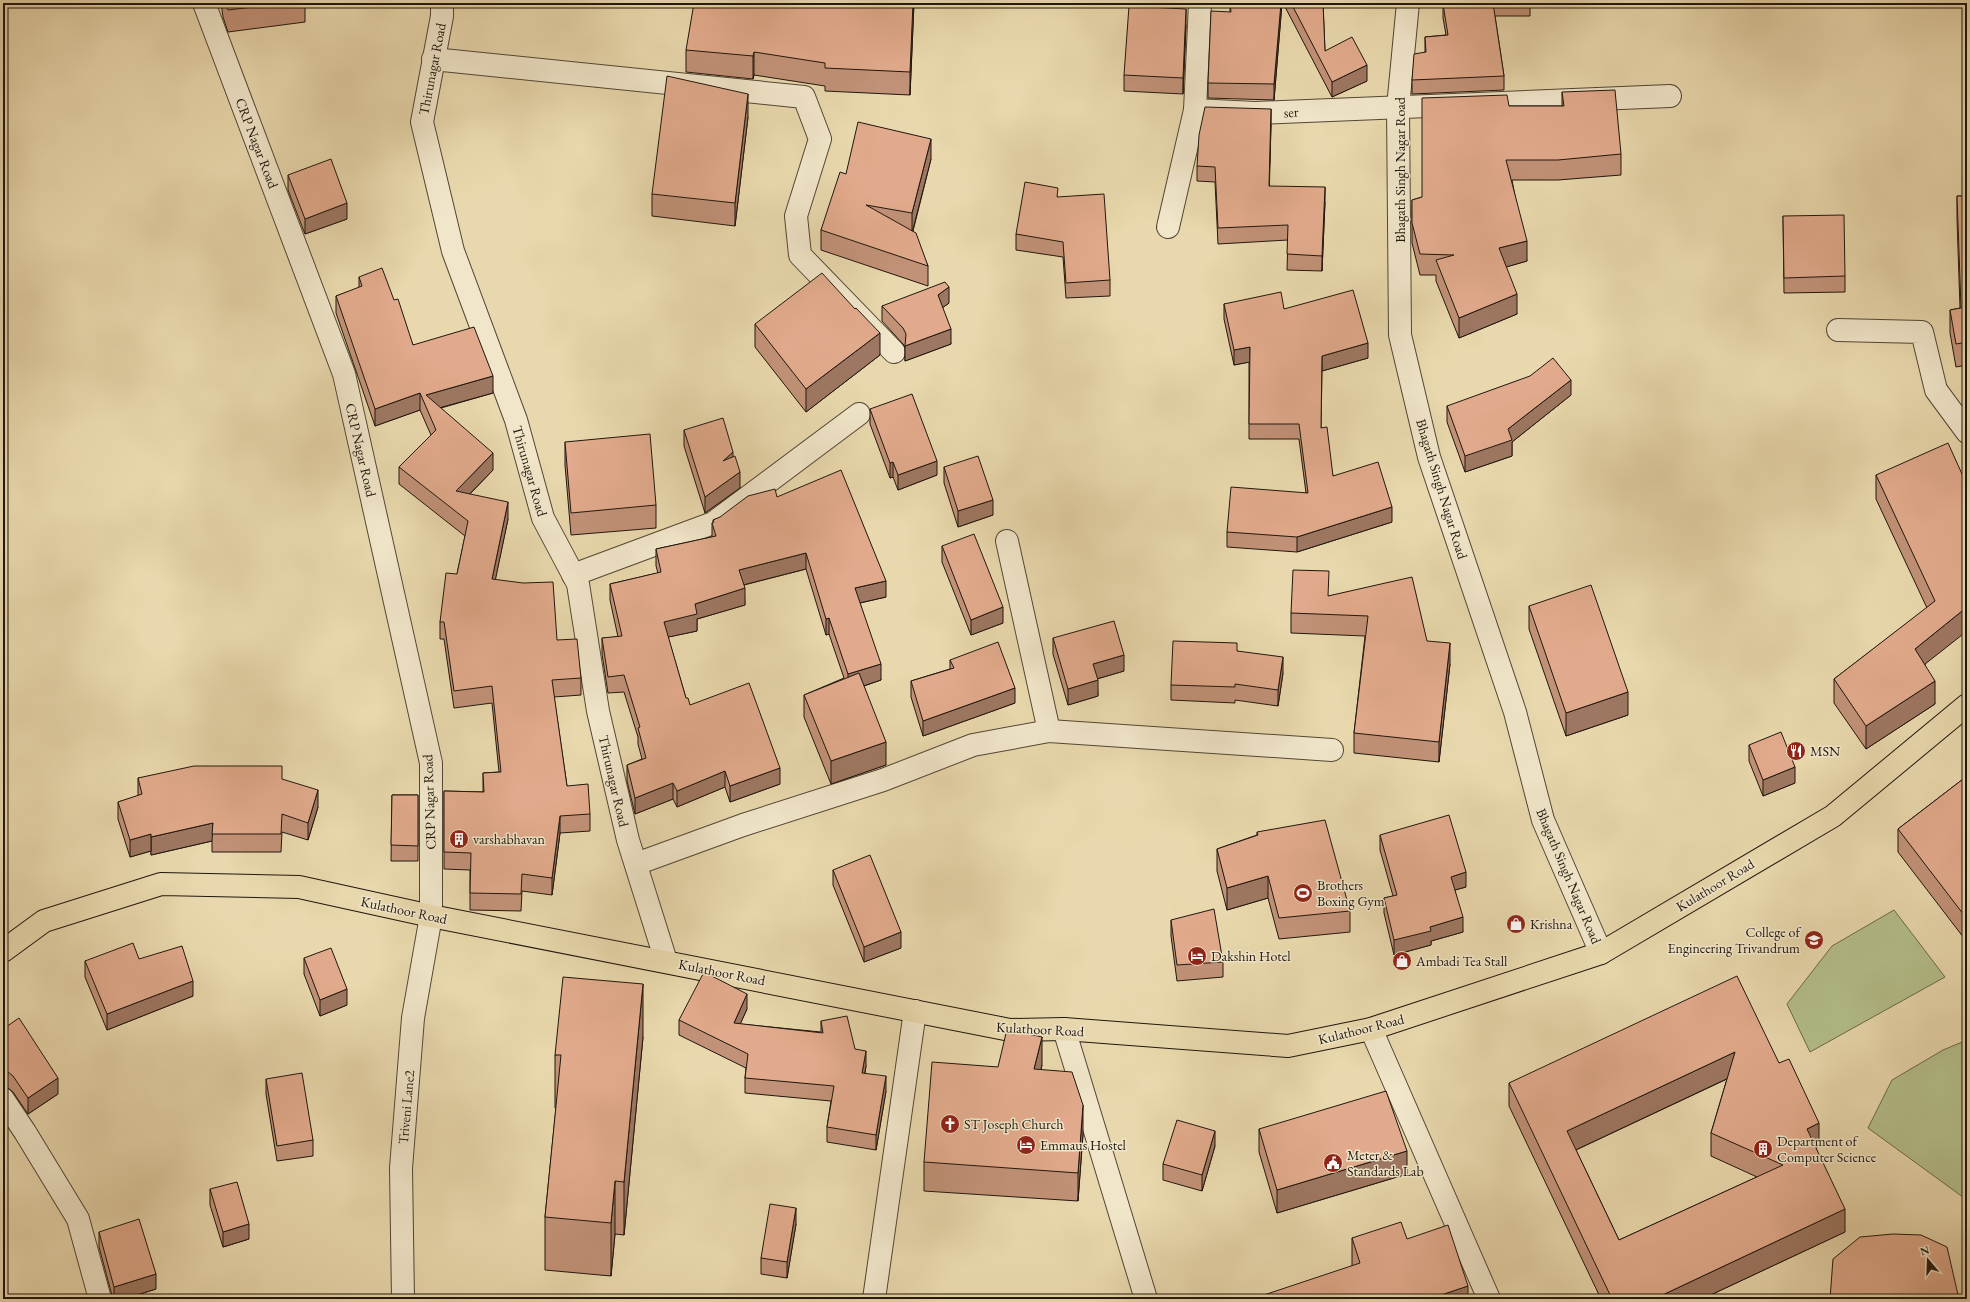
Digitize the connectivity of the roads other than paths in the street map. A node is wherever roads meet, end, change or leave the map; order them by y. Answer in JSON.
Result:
{"nodes":[{"id":1,"x":204,"y":3,"type":"edge"},
{"id":2,"x":442,"y":3,"type":"edge"},
{"id":3,"x":1200,"y":3,"type":"edge"},
{"id":4,"x":1408,"y":3,"type":"edge"},
{"id":5,"x":433,"y":59,"type":"junction"},
{"id":6,"x":1670,"y":96,"type":"dead end"},
{"id":7,"x":1398,"y":107,"type":"junction"},
{"id":8,"x":1195,"y":110,"type":"junction"},
{"id":9,"x":1168,"y":227,"type":"dead end"},
{"id":10,"x":1838,"y":330,"type":"dead end"},
{"id":11,"x":894,"y":352,"type":"dead end"},
{"id":12,"x":860,"y":414,"type":"dead end"},
{"id":13,"x":1967,"y":432,"type":"edge"},
{"id":14,"x":1007,"y":541,"type":"dead end"},
{"id":15,"x":573,"y":576,"type":"junction"},
{"id":16,"x":1967,"y":705,"type":"edge"},
{"id":17,"x":1049,"y":731,"type":"junction"},
{"id":18,"x":1332,"y":750,"type":"dead end"},
{"id":19,"x":636,"y":864,"type":"junction"},
{"id":20,"x":431,"y":916,"type":"junction"},
{"id":21,"x":3,"y":951,"type":"edge"},
{"id":22,"x":1601,"y":953,"type":"junction"},
{"id":23,"x":666,"y":961,"type":"junction"},
{"id":24,"x":915,"y":1011,"type":"junction"},
{"id":25,"x":1064,"y":1029,"type":"junction"},
{"id":26,"x":1371,"y":1029,"type":"junction"},
{"id":27,"x":3,"y":1099,"type":"edge"},
{"id":28,"x":100,"y":1299,"type":"edge"},
{"id":29,"x":402,"y":1299,"type":"edge"},
{"id":30,"x":874,"y":1299,"type":"edge"},
{"id":31,"x":1146,"y":1299,"type":"edge"},
{"id":32,"x":1489,"y":1299,"type":"edge"}],
"edges":[{"from":1,"to":20,"type":"street","name":"CRP Nagar Road"},
{"from":2,"to":5,"type":"street","name":"Thirunagar Road"},
{"from":3,"to":8,"type":"street"},
{"from":4,"to":7,"type":"street","name":"Bhagath Singh Nagar Road"},
{"from":5,"to":11,"type":"street"},
{"from":5,"to":15,"type":"street","name":"Thirunagar Road"},
{"from":6,"to":7,"type":"street","name":"ser"},
{"from":7,"to":8,"type":"street","name":"ser"},
{"from":7,"to":22,"type":"street","name":"Bhagath Singh Nagar Road"},
{"from":8,"to":9,"type":"street"},
{"from":10,"to":13,"type":"street"},
{"from":12,"to":15,"type":"street"},
{"from":14,"to":17,"type":"street"},
{"from":15,"to":19,"type":"street","name":"Thirunagar Road"},
{"from":16,"to":22,"type":"main road","name":"Kulathoor Road"},
{"from":17,"to":18,"type":"street"},
{"from":17,"to":19,"type":"street"},
{"from":19,"to":23,"type":"street","name":"Thirunagar Road"},
{"from":20,"to":21,"type":"main road","name":"Kulathoor Road"},
{"from":20,"to":23,"type":"main road","name":"Kulathoor Road"},
{"from":20,"to":29,"type":"street","name":"Triveni Lane2"},
{"from":22,"to":26,"type":"main road","name":"Kulathoor Road"},
{"from":23,"to":24,"type":"main road","name":"Kulathoor Road"},
{"from":24,"to":25,"type":"main road","name":"Kulathoor Road"},
{"from":24,"to":30,"type":"street"},
{"from":25,"to":26,"type":"main road","name":"Kulathoor Road"},
{"from":25,"to":31,"type":"street"},
{"from":26,"to":32,"type":"street"},
{"from":27,"to":28,"type":"street"}]}
